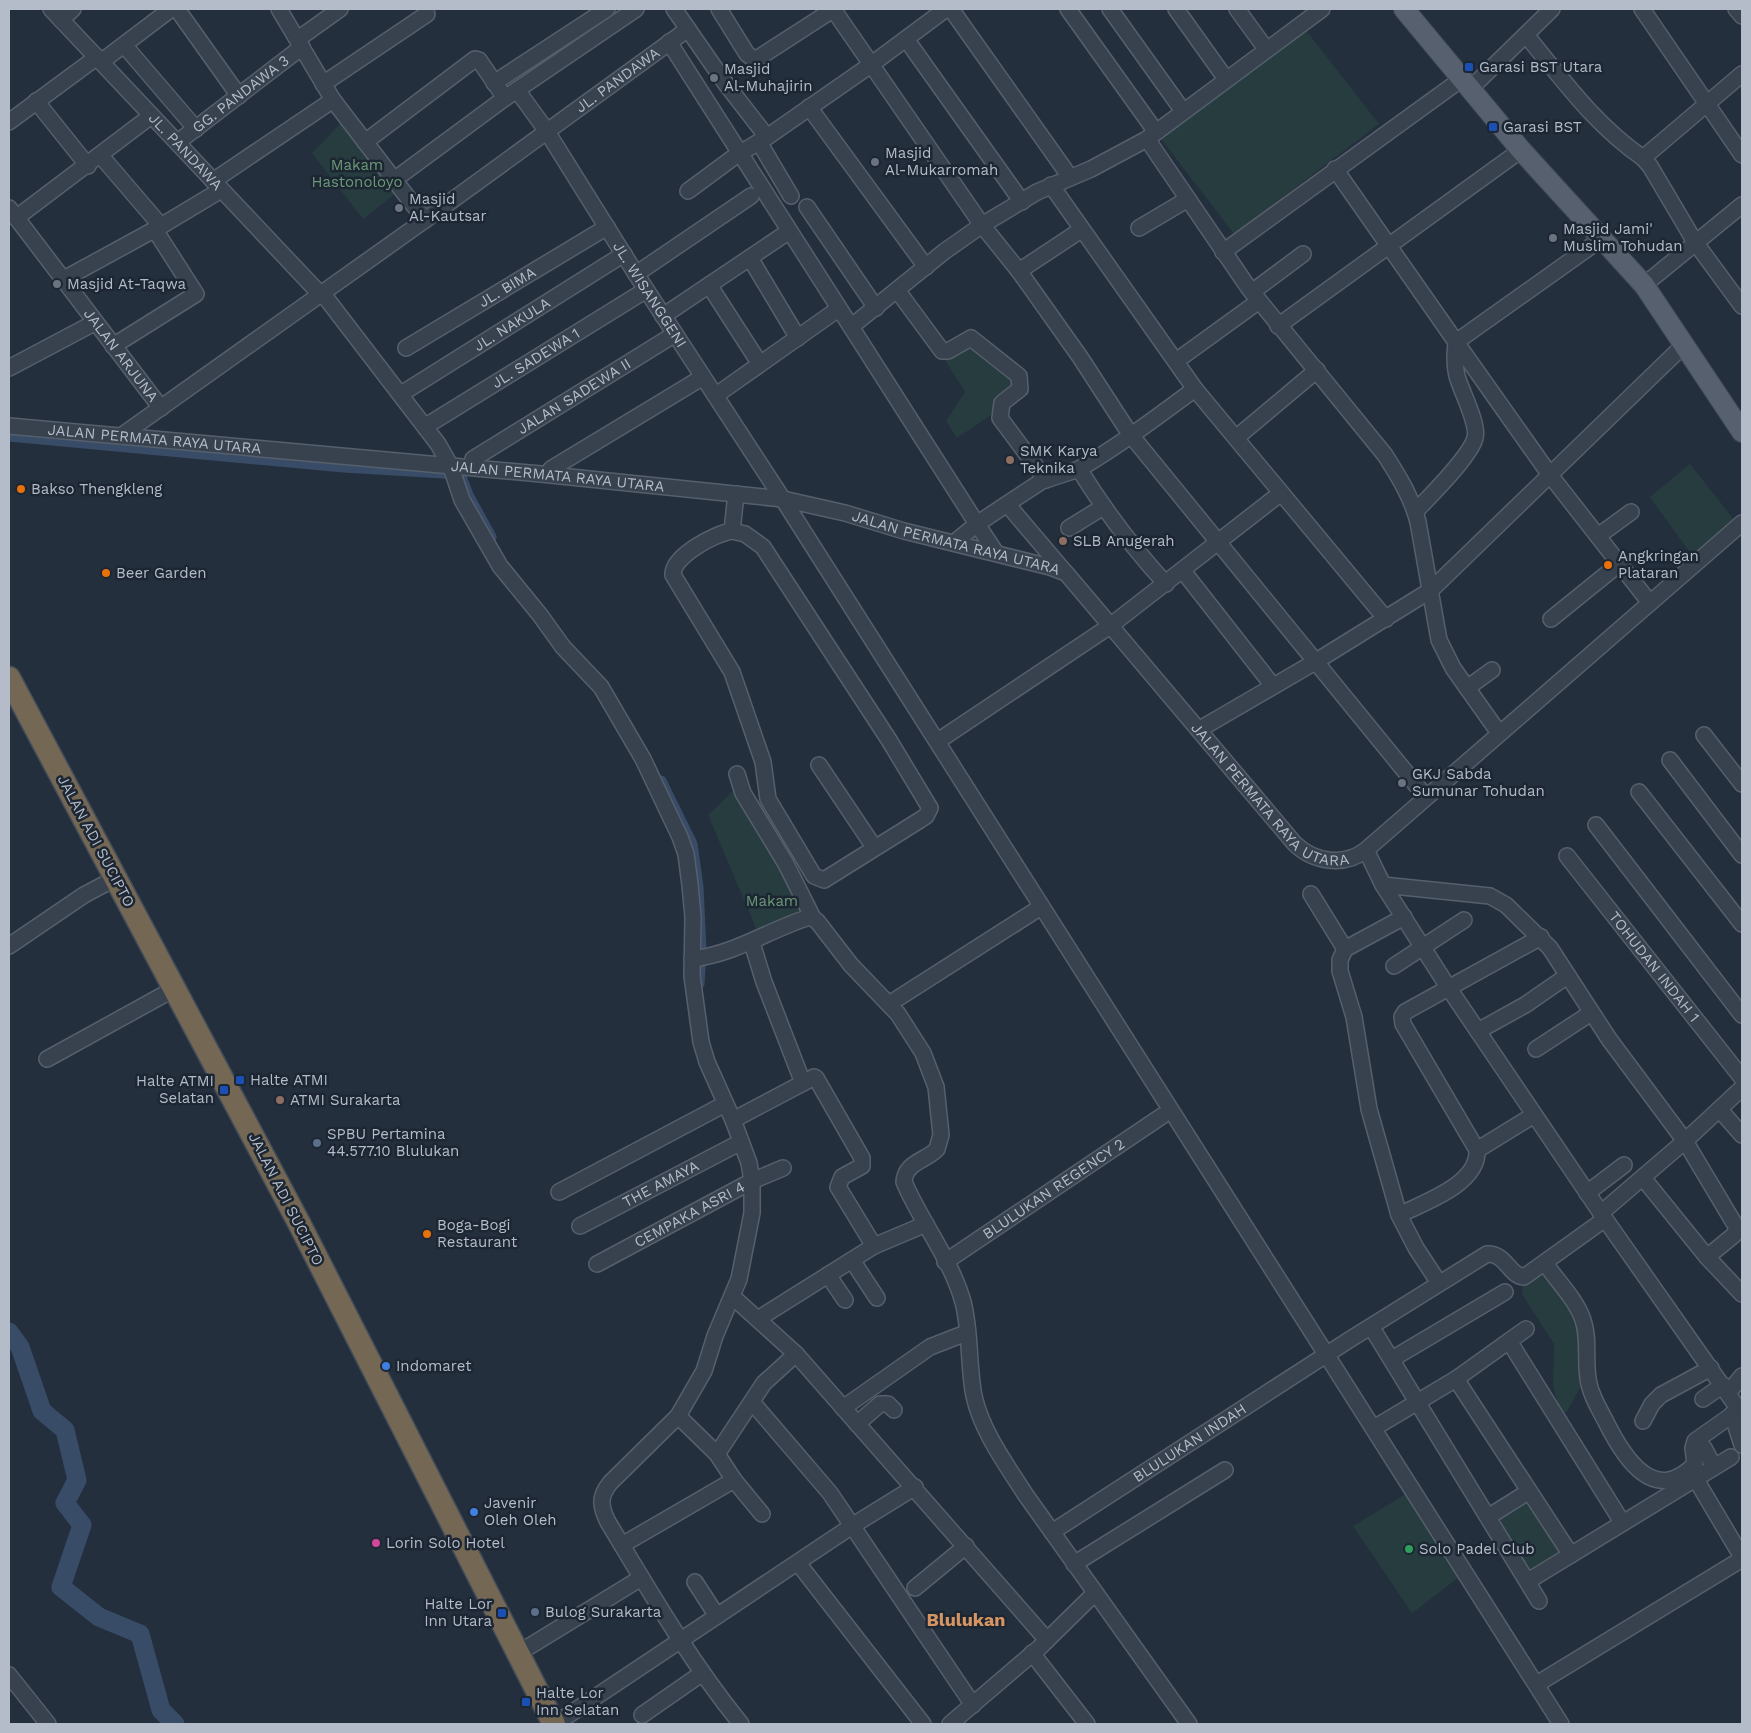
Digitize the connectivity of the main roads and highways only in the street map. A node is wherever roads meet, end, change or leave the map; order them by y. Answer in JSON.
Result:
{"nodes":[{"id":1,"x":1404,"y":9,"type":"edge"},
{"id":2,"x":1742,"y":432,"type":"edge"},
{"id":3,"x":9,"y":678,"type":"edge"},
{"id":4,"x":554,"y":1724,"type":"edge"}],
"edges":[{"from":1,"to":2,"type":"main road"},
{"from":3,"to":4,"type":"highway","name":"JALAN ADI SUCIPTO"}]}
